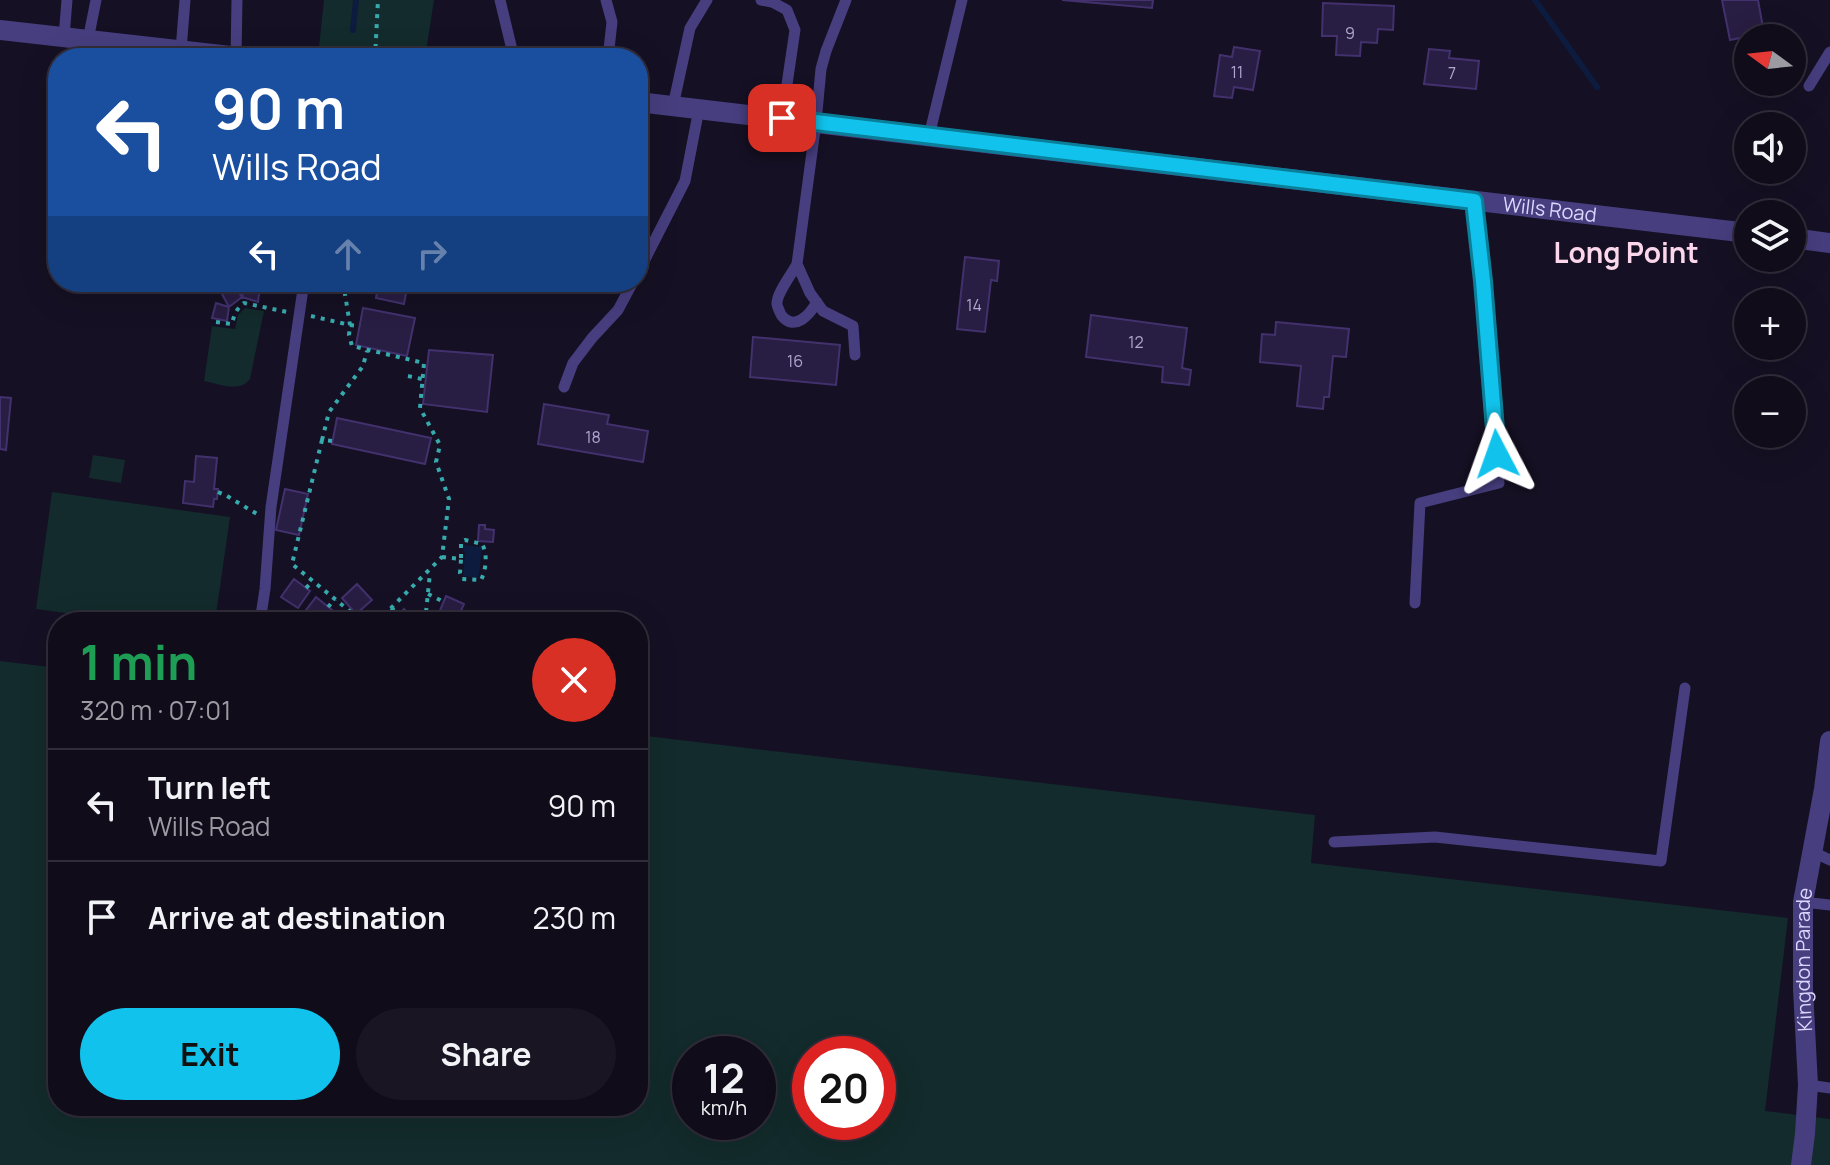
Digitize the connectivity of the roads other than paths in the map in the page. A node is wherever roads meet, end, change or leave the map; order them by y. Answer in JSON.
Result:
{"nodes":[{"id":1,"x":67,"y":0,"type":"edge"},
{"id":2,"x":96,"y":0,"type":"edge"},
{"id":3,"x":185,"y":0,"type":"edge"},
{"id":4,"x":237,"y":0,"type":"edge"},
{"id":5,"x":500,"y":0,"type":"edge"},
{"id":6,"x":606,"y":0,"type":"edge"},
{"id":7,"x":707,"y":0,"type":"edge"},
{"id":8,"x":761,"y":0,"type":"edge"},
{"id":9,"x":846,"y":0,"type":"edge"},
{"id":10,"x":962,"y":0,"type":"edge"},
{"id":11,"x":0,"y":30,"type":"edge"},
{"id":12,"x":64,"y":37,"type":"junction"},
{"id":13,"x":88,"y":40,"type":"junction"},
{"id":14,"x":162,"y":48,"type":"edge"},
{"id":15,"x":181,"y":48,"type":"edge"},
{"id":16,"x":241,"y":48,"type":"edge"},
{"id":17,"x":512,"y":48,"type":"edge"},
{"id":18,"x":609,"y":48,"type":"edge"},
{"id":19,"x":1830,"y":52,"type":"edge"},
{"id":20,"x":1809,"y":86,"type":"dead end"},
{"id":21,"x":648,"y":103,"type":"edge"},
{"id":22,"x":673,"y":106,"type":"junction"},
{"id":23,"x":699,"y":109,"type":"junction"},
{"id":24,"x":782,"y":118,"type":"junction"},
{"id":25,"x":816,"y":122,"type":"junction"},
{"id":26,"x":929,"y":136,"type":"junction"},
{"id":27,"x":1474,"y":201,"type":"junction"},
{"id":28,"x":1734,"y":231,"type":"edge"},
{"id":29,"x":1806,"y":240,"type":"edge"},
{"id":30,"x":1830,"y":243,"type":"edge"},
{"id":31,"x":648,"y":253,"type":"edge"},
{"id":32,"x":797,"y":264,"type":"junction"},
{"id":33,"x":303,"y":292,"type":"edge"},
{"id":34,"x":628,"y":292,"type":"edge"},
{"id":35,"x":817,"y":302,"type":"junction"},
{"id":36,"x":855,"y":355,"type":"dead end"},
{"id":37,"x":564,"y":387,"type":"dead end"},
{"id":38,"x":1415,"y":603,"type":"dead end"},
{"id":39,"x":262,"y":612,"type":"edge"},
{"id":40,"x":1685,"y":688,"type":"dead end"},
{"id":41,"x":1830,"y":741,"type":"edge"},
{"id":42,"x":1334,"y":842,"type":"dead end"},
{"id":43,"x":1821,"y":856,"type":"edge"},
{"id":44,"x":1803,"y":902,"type":"junction"},
{"id":45,"x":1830,"y":905,"type":"edge"},
{"id":46,"x":1808,"y":1085,"type":"junction"},
{"id":47,"x":1830,"y":1088,"type":"edge"},
{"id":48,"x":1801,"y":1165,"type":"edge"}],
"edges":[{"from":1,"to":12,"type":"lane"},
{"from":2,"to":13,"type":"lane"},
{"from":3,"to":15,"type":"lane"},
{"from":4,"to":16,"type":"lane"},
{"from":5,"to":17,"type":"lane"},
{"from":6,"to":18,"type":"lane"},
{"from":7,"to":22,"type":"lane"},
{"from":8,"to":24,"type":"lane"},
{"from":9,"to":25,"type":"lane"},
{"from":10,"to":26,"type":"lane"},
{"from":11,"to":12,"type":"street"},
{"from":12,"to":13,"type":"street"},
{"from":13,"to":14,"type":"street"},
{"from":19,"to":20,"type":"lane"},
{"from":21,"to":22,"type":"street","name":"Wills Road"},
{"from":22,"to":23,"type":"street","name":"Wills Road"},
{"from":23,"to":24,"type":"street","name":"Wills Road"},
{"from":23,"to":31,"type":"lane"},
{"from":24,"to":25,"type":"street","name":"Wills Road"},
{"from":25,"to":26,"type":"street","name":"Wills Road"},
{"from":25,"to":32,"type":"lane"},
{"from":26,"to":27,"type":"street","name":"Wills Road"},
{"from":27,"to":28,"type":"street","name":"Wills Road"},
{"from":27,"to":38,"type":"lane"},
{"from":29,"to":30,"type":"street"},
{"from":32,"to":35,"type":"lane"},
{"from":32,"to":35,"type":"lane"},
{"from":33,"to":39,"type":"lane"},
{"from":34,"to":37,"type":"lane"},
{"from":35,"to":36,"type":"lane"},
{"from":40,"to":42,"type":"lane"},
{"from":41,"to":43,"type":"street","name":"Kingdon Parade"},
{"from":43,"to":44,"type":"street","name":"Kingdon Parade"},
{"from":44,"to":45,"type":"lane"},
{"from":44,"to":46,"type":"street","name":"Kingdon Parade"},
{"from":46,"to":47,"type":"lane"},
{"from":46,"to":48,"type":"street","name":"Kingdon Parade"}]}
